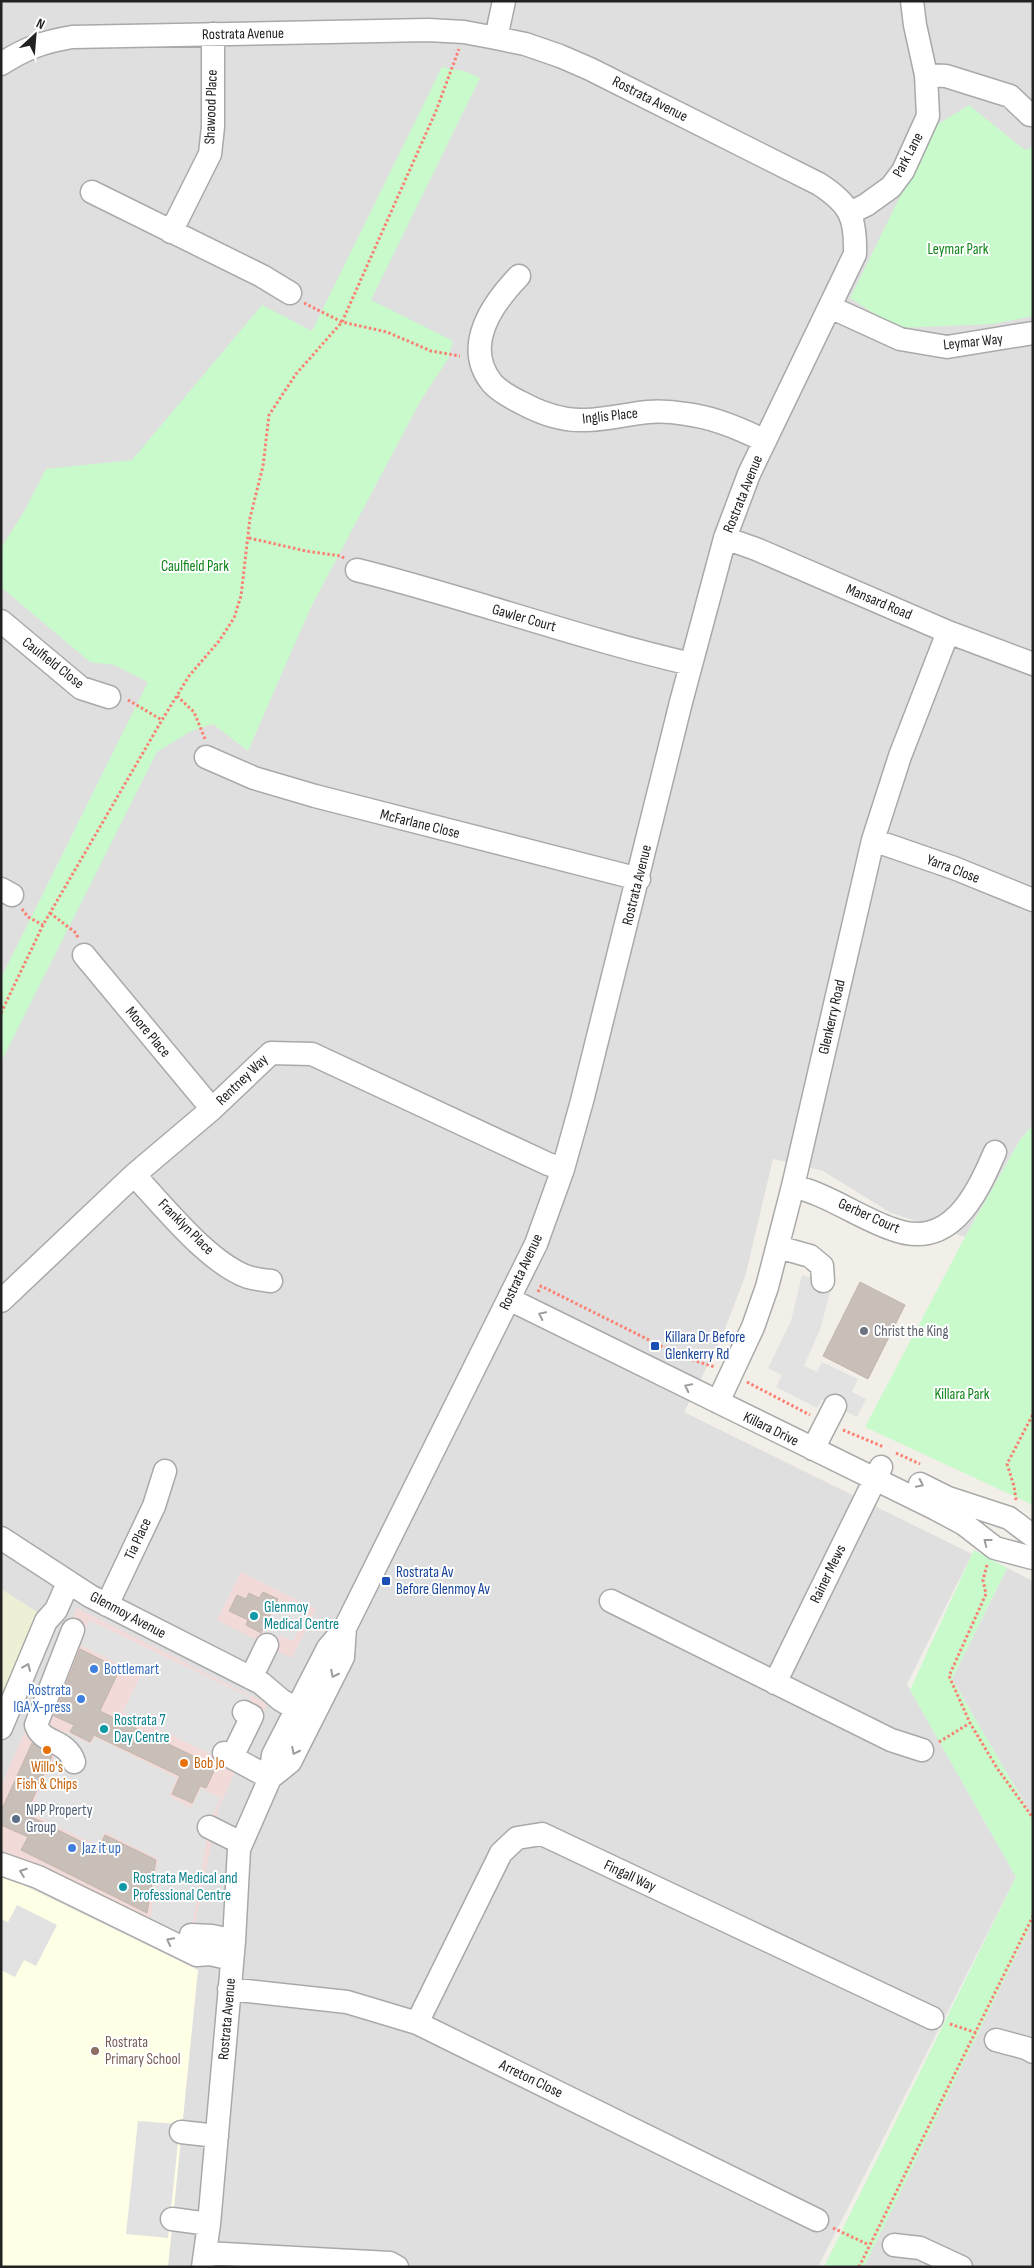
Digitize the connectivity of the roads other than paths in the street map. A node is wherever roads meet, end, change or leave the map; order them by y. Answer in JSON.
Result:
{"nodes":[{"id":1,"x":504,"y":1,"type":"edge"},
{"id":2,"x":912,"y":1,"type":"edge"},
{"id":3,"x":213,"y":34,"type":"junction"},
{"id":4,"x":496,"y":38,"type":"junction"},
{"id":5,"x":1,"y":64,"type":"edge"},
{"id":6,"x":926,"y":75,"type":"junction"},
{"id":7,"x":1030,"y":115,"type":"dead end"},
{"id":8,"x":92,"y":192,"type":"dead end"},
{"id":9,"x":850,"y":213,"type":"junction"},
{"id":10,"x":172,"y":232,"type":"junction"},
{"id":11,"x":519,"y":276,"type":"dead end"},
{"id":12,"x":290,"y":293,"type":"road end"},
{"id":13,"x":830,"y":307,"type":"junction"},
{"id":14,"x":1033,"y":333,"type":"edge"},
{"id":15,"x":765,"y":440,"type":"junction"},
{"id":16,"x":725,"y":538,"type":"junction"},
{"id":17,"x":357,"y":570,"type":"road end"},
{"id":18,"x":1,"y":621,"type":"edge"},
{"id":19,"x":948,"y":632,"type":"junction"},
{"id":20,"x":691,"y":664,"type":"junction"},
{"id":21,"x":1033,"y":664,"type":"edge"},
{"id":22,"x":109,"y":697,"type":"road end"},
{"id":23,"x":206,"y":758,"type":"road end"},
{"id":24,"x":873,"y":840,"type":"junction"},
{"id":25,"x":639,"y":879,"type":"junction"},
{"id":26,"x":1033,"y":900,"type":"edge"},
{"id":27,"x":84,"y":955,"type":"road end"},
{"id":28,"x":212,"y":1109,"type":"junction"},
{"id":29,"x":995,"y":1152,"type":"dead end"},
{"id":30,"x":563,"y":1168,"type":"junction"},
{"id":31,"x":134,"y":1175,"type":"junction"},
{"id":32,"x":793,"y":1186,"type":"junction"},
{"id":33,"x":778,"y":1247,"type":"junction"},
{"id":34,"x":823,"y":1281,"type":"dead end"},
{"id":35,"x":271,"y":1282,"type":"dead end"},
{"id":36,"x":512,"y":1292,"type":"junction"},
{"id":37,"x":1,"y":1301,"type":"edge"},
{"id":38,"x":724,"y":1388,"type":"junction"},
{"id":39,"x":165,"y":1471,"type":"dead end"},
{"id":40,"x":878,"y":1472,"type":"junction"},
{"id":41,"x":1033,"y":1536,"type":"edge"},
{"id":42,"x":1,"y":1538,"type":"edge"},
{"id":43,"x":1033,"y":1558,"type":"edge"},
{"id":44,"x":68,"y":1583,"type":"junction"},
{"id":45,"x":98,"y":1600,"type":"junction"},
{"id":46,"x":611,"y":1601,"type":"dead end"},
{"id":47,"x":267,"y":1645,"type":"dead end"},
{"id":48,"x":256,"y":1680,"type":"junction"},
{"id":49,"x":775,"y":1682,"type":"junction"},
{"id":50,"x":307,"y":1706,"type":"junction"},
{"id":51,"x":244,"y":1712,"type":"dead end"},
{"id":52,"x":1,"y":1728,"type":"edge"},
{"id":53,"x":922,"y":1750,"type":"road end"},
{"id":54,"x":74,"y":1762,"type":"dead end"},
{"id":55,"x":270,"y":1778,"type":"junction"},
{"id":56,"x":209,"y":1827,"type":"dead end"},
{"id":57,"x":241,"y":1843,"type":"junction"},
{"id":58,"x":1,"y":1864,"type":"edge"},
{"id":59,"x":191,"y":1935,"type":"dead end"},
{"id":60,"x":233,"y":1950,"type":"junction"},
{"id":61,"x":229,"y":1989,"type":"junction"},
{"id":62,"x":932,"y":2018,"type":"road end"},
{"id":63,"x":417,"y":2023,"type":"junction"},
{"id":64,"x":986,"y":2037,"type":"road end"},
{"id":65,"x":1033,"y":2052,"type":"edge"},
{"id":66,"x":181,"y":2132,"type":"dead end"},
{"id":67,"x":217,"y":2136,"type":"junction"},
{"id":68,"x":172,"y":2219,"type":"dead end"},
{"id":69,"x":817,"y":2220,"type":"road end"},
{"id":70,"x":209,"y":2224,"type":"junction"},
{"id":71,"x":894,"y":2245,"type":"dead end"},
{"id":72,"x":204,"y":2260,"type":"edge"},
{"id":73,"x":397,"y":2267,"type":"edge"},
{"id":74,"x":961,"y":2267,"type":"edge"}],
"edges":[{"from":1,"to":4,"type":"street"},
{"from":2,"to":6,"type":"street","name":"Park Lane"},
{"from":3,"to":4,"type":"street","name":"Rostrata Avenue"},
{"from":3,"to":5,"type":"street","name":"Rostrata Avenue"},
{"from":3,"to":10,"type":"street","name":"Shawood Place"},
{"from":4,"to":9,"type":"street","name":"Rostrata Avenue"},
{"from":6,"to":7,"type":"street"},
{"from":6,"to":9,"type":"street","name":"Park Lane"},
{"from":8,"to":10,"type":"street"},
{"from":9,"to":13,"type":"street","name":"Rostrata Avenue"},
{"from":10,"to":12,"type":"street"},
{"from":11,"to":15,"type":"street","name":"Inglis Place"},
{"from":13,"to":14,"type":"street","name":"Leymar Way"},
{"from":13,"to":15,"type":"street","name":"Rostrata Avenue"},
{"from":15,"to":16,"type":"street","name":"Rostrata Avenue"},
{"from":16,"to":19,"type":"street","name":"Mansard Road"},
{"from":16,"to":20,"type":"street","name":"Rostrata Avenue"},
{"from":17,"to":20,"type":"street","name":"Gawler Court"},
{"from":18,"to":22,"type":"street","name":"Caulfield Close"},
{"from":19,"to":21,"type":"street","name":"Mansard Road"},
{"from":19,"to":24,"type":"street","name":"Glenkerry Road"},
{"from":20,"to":25,"type":"street","name":"Rostrata Avenue"},
{"from":23,"to":25,"type":"street","name":"McFarlane Close"},
{"from":24,"to":26,"type":"street","name":"Yarra Close"},
{"from":24,"to":32,"type":"street","name":"Glenkerry Road"},
{"from":25,"to":30,"type":"street","name":"Rostrata Avenue"},
{"from":27,"to":28,"type":"street","name":"Moore Place"},
{"from":28,"to":30,"type":"street","name":"Rentney Way"},
{"from":28,"to":31,"type":"street","name":"Rentney Way"},
{"from":29,"to":32,"type":"street","name":"Gerber Court"},
{"from":30,"to":36,"type":"street","name":"Rostrata Avenue"},
{"from":31,"to":35,"type":"street","name":"Franklyn Place"},
{"from":31,"to":37,"type":"street","name":"Rentney Way"},
{"from":32,"to":33,"type":"street","name":"Glenkerry Road"},
{"from":33,"to":34,"type":"street"},
{"from":33,"to":38,"type":"street","name":"Glenkerry Road"},
{"from":38,"to":36,"type":"street","name":"Killara Drive","one_way":true},
{"from":36,"to":38,"type":"street","name":"Killara Drive"},
{"from":36,"to":50,"type":"street","name":"Rostrata Avenue"},
{"from":38,"to":40,"type":"street","name":"Killara Drive"},
{"from":39,"to":45,"type":"street","name":"Tia Place"},
{"from":40,"to":41,"type":"street","name":"Killara Drive","one_way":true},
{"from":43,"to":40,"type":"street","name":"Killara Drive","one_way":true},
{"from":40,"to":49,"type":"street","name":"Rainer Mews"},
{"from":42,"to":44,"type":"street","name":"Glenmoy Avenue"},
{"from":44,"to":45,"type":"street","name":"Glenmoy Avenue"},
{"from":52,"to":44,"type":"street","one_way":true},
{"from":45,"to":48,"type":"street","name":"Glenmoy Avenue"},
{"from":45,"to":54,"type":"street","name":"Tia Place"},
{"from":46,"to":49,"type":"street"},
{"from":47,"to":48,"type":"street"},
{"from":48,"to":50,"type":"street","name":"Glenmoy Avenue"},
{"from":49,"to":53,"type":"street"},
{"from":50,"to":55,"type":"street","name":"Rostrata Avenue"},
{"from":51,"to":55,"type":"street"},
{"from":55,"to":57,"type":"street","name":"Rostrata Avenue"},
{"from":56,"to":57,"type":"street"},
{"from":57,"to":60,"type":"street","name":"Rostrata Avenue"},
{"from":60,"to":58,"type":"street","one_way":true},
{"from":59,"to":60,"type":"street"},
{"from":60,"to":61,"type":"street","name":"Rostrata Avenue"},
{"from":61,"to":63,"type":"street","name":"Arreton Close"},
{"from":61,"to":67,"type":"street","name":"Rostrata Avenue"},
{"from":62,"to":63,"type":"street","name":"Fingall Way"},
{"from":63,"to":69,"type":"street","name":"Arreton Close"},
{"from":64,"to":65,"type":"street"},
{"from":66,"to":67,"type":"street"},
{"from":67,"to":70,"type":"street","name":"Rostrata Avenue"},
{"from":68,"to":70,"type":"street"},
{"from":70,"to":72,"type":"street","name":"Rostrata Avenue"},
{"from":71,"to":74,"type":"street"},
{"from":72,"to":73,"type":"street"}]}
